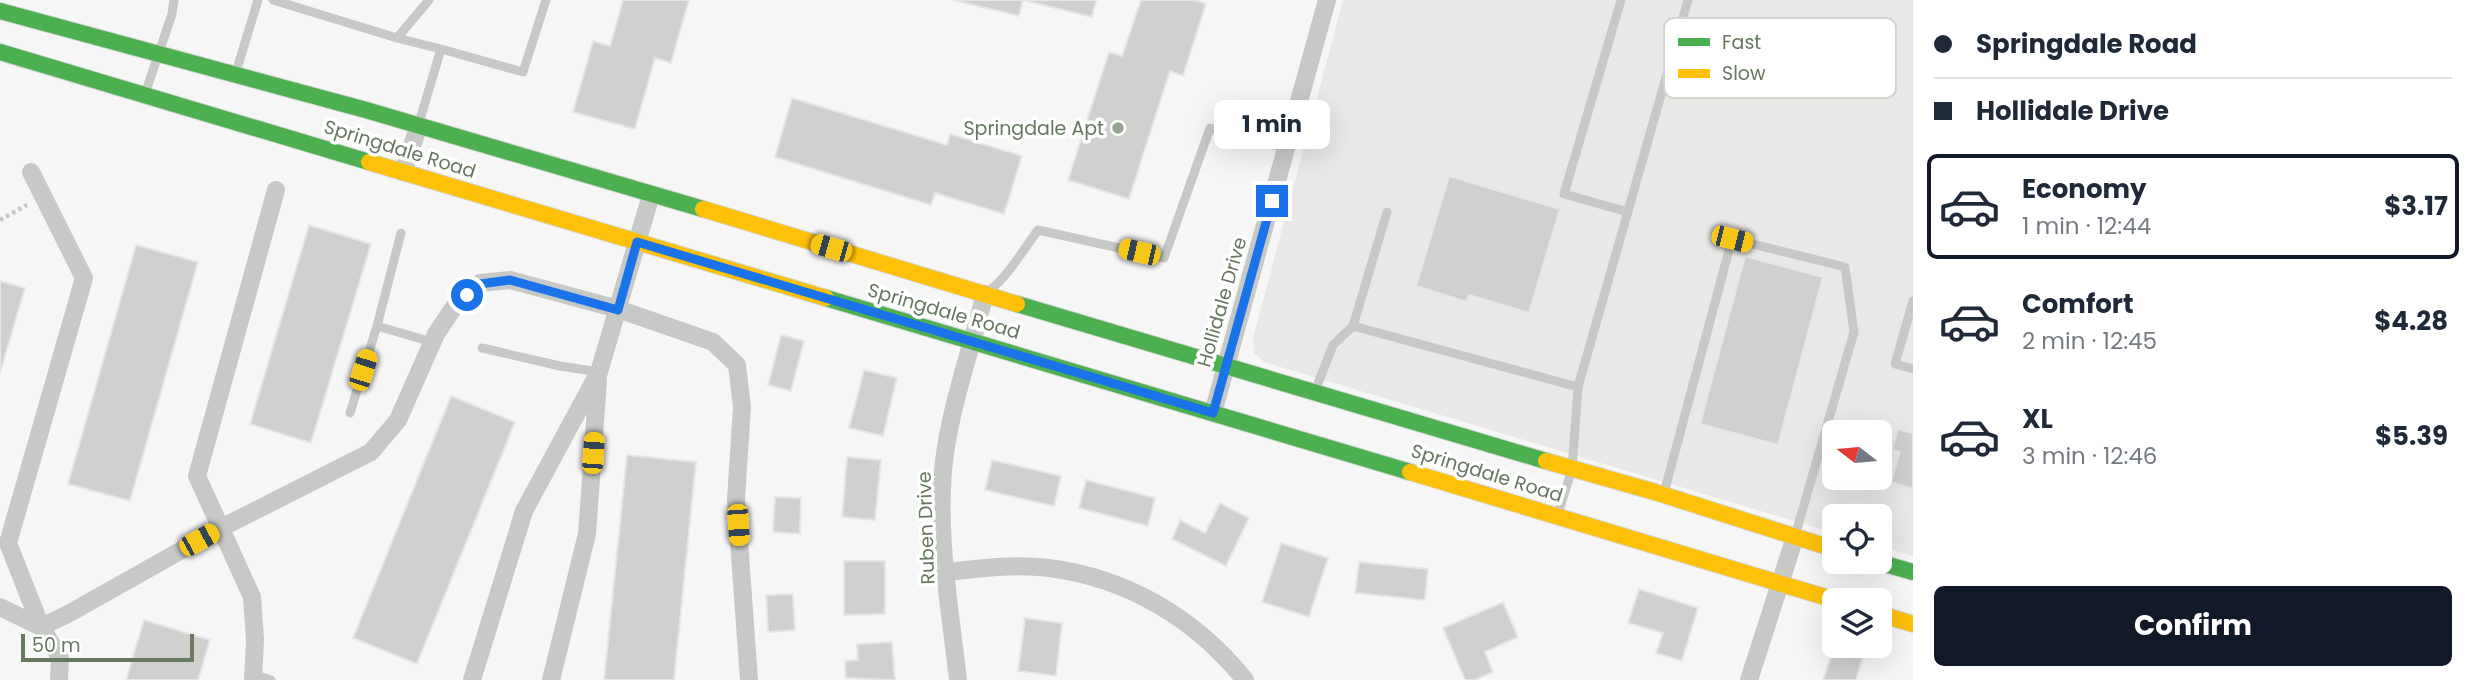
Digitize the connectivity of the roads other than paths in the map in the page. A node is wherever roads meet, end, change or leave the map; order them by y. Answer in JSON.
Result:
{"nodes":[{"id":1,"x":174,"y":0,"type":"edge"},
{"id":2,"x":258,"y":0,"type":"edge"},
{"id":3,"x":273,"y":0,"type":"edge"},
{"id":4,"x":429,"y":0,"type":"edge"},
{"id":5,"x":546,"y":0,"type":"edge"},
{"id":6,"x":1327,"y":0,"type":"edge"},
{"id":7,"x":1622,"y":0,"type":"edge"},
{"id":8,"x":1688,"y":0,"type":"edge"},
{"id":9,"x":0,"y":11,"type":"edge"},
{"id":10,"x":1683,"y":18,"type":"edge"},
{"id":11,"x":397,"y":38,"type":"junction"},
{"id":12,"x":441,"y":49,"type":"junction"},
{"id":13,"x":0,"y":52,"type":"edge"},
{"id":14,"x":158,"y":53,"type":"junction"},
{"id":15,"x":235,"y":74,"type":"junction"},
{"id":16,"x":1664,"y":85,"type":"edge"},
{"id":17,"x":145,"y":95,"type":"junction"},
{"id":18,"x":419,"y":125,"type":"junction"},
{"id":19,"x":1286,"y":148,"type":"junction"},
{"id":20,"x":32,"y":172,"type":"dead end"},
{"id":21,"x":403,"y":172,"type":"junction"},
{"id":22,"x":275,"y":190,"type":"dead end"},
{"id":23,"x":651,"y":195,"type":"junction"},
{"id":24,"x":1387,"y":212,"type":"dead end"},
{"id":25,"x":1628,"y":212,"type":"junction"},
{"id":26,"x":401,"y":233,"type":"dead end"},
{"id":27,"x":637,"y":242,"type":"junction"},
{"id":28,"x":985,"y":294,"type":"junction"},
{"id":29,"x":1913,"y":301,"type":"edge"},
{"id":30,"x":618,"y":310,"type":"junction"},
{"id":31,"x":377,"y":326,"type":"junction"},
{"id":32,"x":1353,"y":326,"type":"junction"},
{"id":33,"x":973,"y":341,"type":"junction"},
{"id":34,"x":432,"y":342,"type":"junction"},
{"id":35,"x":482,"y":348,"type":"dead end"},
{"id":36,"x":1226,"y":366,"type":"junction"},
{"id":37,"x":1913,"y":369,"type":"edge"},
{"id":38,"x":599,"y":372,"type":"junction"},
{"id":39,"x":1578,"y":387,"type":"junction"},
{"id":40,"x":1314,"y":392,"type":"junction"},
{"id":41,"x":350,"y":413,"type":"dead end"},
{"id":42,"x":1213,"y":413,"type":"junction"},
{"id":43,"x":1572,"y":469,"type":"junction"},
{"id":44,"x":1663,"y":495,"type":"junction"},
{"id":45,"x":1558,"y":516,"type":"junction"},
{"id":46,"x":221,"y":528,"type":"junction"},
{"id":47,"x":1794,"y":537,"type":"junction"},
{"id":48,"x":1822,"y":545,"type":"edge"},
{"id":49,"x":1892,"y":566,"type":"edge"},
{"id":50,"x":947,"y":572,"type":"junction"},
{"id":51,"x":1913,"y":572,"type":"edge"},
{"id":52,"x":1781,"y":584,"type":"junction"},
{"id":53,"x":1822,"y":596,"type":"edge"},
{"id":54,"x":0,"y":607,"type":"edge"},
{"id":55,"x":1892,"y":618,"type":"edge"},
{"id":56,"x":1913,"y":624,"type":"edge"},
{"id":57,"x":41,"y":627,"type":"junction"},
{"id":58,"x":253,"y":677,"type":"edge"},
{"id":59,"x":59,"y":680,"type":"edge"},
{"id":60,"x":271,"y":680,"type":"edge"},
{"id":61,"x":472,"y":680,"type":"edge"},
{"id":62,"x":551,"y":680,"type":"edge"},
{"id":63,"x":749,"y":680,"type":"edge"},
{"id":64,"x":958,"y":680,"type":"edge"},
{"id":65,"x":1245,"y":680,"type":"edge"},
{"id":66,"x":1749,"y":680,"type":"edge"}],
"edges":[{"from":1,"to":14,"type":"lane"},
{"from":2,"to":15,"type":"lane"},
{"from":3,"to":11,"type":"lane"},
{"from":4,"to":11,"type":"lane"},
{"from":5,"to":12,"type":"lane"},
{"from":6,"to":19,"type":"street","name":"Hollidale Drive"},
{"from":7,"to":25,"type":"lane"},
{"from":8,"to":10,"type":"lane"},
{"from":9,"to":14,"type":"street","name":"Springdale Road"},
{"from":11,"to":12,"type":"lane"},
{"from":12,"to":18,"type":"lane"},
{"from":13,"to":17,"type":"street","name":"Springdale Road"},
{"from":14,"to":15,"type":"street","name":"Springdale Road"},
{"from":14,"to":17,"type":"lane"},
{"from":15,"to":18,"type":"street","name":"Springdale Road"},
{"from":16,"to":25,"type":"lane"},
{"from":17,"to":21,"type":"street","name":"Springdale Road"},
{"from":18,"to":21,"type":"street"},
{"from":18,"to":23,"type":"street","name":"Springdale Road"},
{"from":19,"to":28,"type":"lane"},
{"from":19,"to":36,"type":"street","name":"Hollidale Drive"},
{"from":20,"to":57,"type":"street"},
{"from":21,"to":27,"type":"street","name":"Springdale Road"},
{"from":22,"to":46,"type":"street"},
{"from":23,"to":27,"type":"street"},
{"from":23,"to":28,"type":"street","name":"Springdale Road"},
{"from":24,"to":32,"type":"lane"},
{"from":25,"to":39,"type":"lane"},
{"from":26,"to":31,"type":"lane"},
{"from":27,"to":30,"type":"street"},
{"from":27,"to":33,"type":"street","name":"Springdale Road"},
{"from":28,"to":33,"type":"street","name":"Ruben Drive"},
{"from":28,"to":36,"type":"street","name":"Springdale Road"},
{"from":29,"to":37,"type":"lane"},
{"from":30,"to":34,"type":"street"},
{"from":30,"to":38,"type":"street"},
{"from":30,"to":63,"type":"street"},
{"from":31,"to":34,"type":"lane"},
{"from":31,"to":41,"type":"lane"},
{"from":32,"to":39,"type":"lane"},
{"from":32,"to":40,"type":"lane"},
{"from":33,"to":42,"type":"street","name":"Springdale Road"},
{"from":33,"to":50,"type":"street","name":"Ruben Drive"},
{"from":34,"to":46,"type":"street"},
{"from":35,"to":38,"type":"lane"},
{"from":36,"to":40,"type":"street","name":"Springdale Road"},
{"from":36,"to":42,"type":"street","name":"Hollidale Drive"},
{"from":38,"to":61,"type":"street"},
{"from":38,"to":62,"type":"street"},
{"from":39,"to":43,"type":"lane"},
{"from":40,"to":43,"type":"street","name":"Springdale Road"},
{"from":42,"to":45,"type":"street","name":"Springdale Road"},
{"from":43,"to":44,"type":"street","name":"Springdale Road"},
{"from":43,"to":45,"type":"lane"},
{"from":44,"to":47,"type":"street","name":"Springdale Road"},
{"from":44,"to":47,"type":"lane"},
{"from":45,"to":52,"type":"street","name":"Springdale Road"},
{"from":46,"to":57,"type":"street"},
{"from":46,"to":58,"type":"street"},
{"from":47,"to":48,"type":"street","name":"Springdale Road"},
{"from":47,"to":52,"type":"street"},
{"from":49,"to":51,"type":"street"},
{"from":50,"to":64,"type":"street","name":"Ruben Drive"},
{"from":50,"to":65,"type":"street"},
{"from":52,"to":53,"type":"street","name":"Springdale Road"},
{"from":52,"to":66,"type":"street"},
{"from":54,"to":57,"type":"street"},
{"from":55,"to":56,"type":"street"},
{"from":57,"to":59,"type":"street"},
{"from":58,"to":60,"type":"lane"}]}
